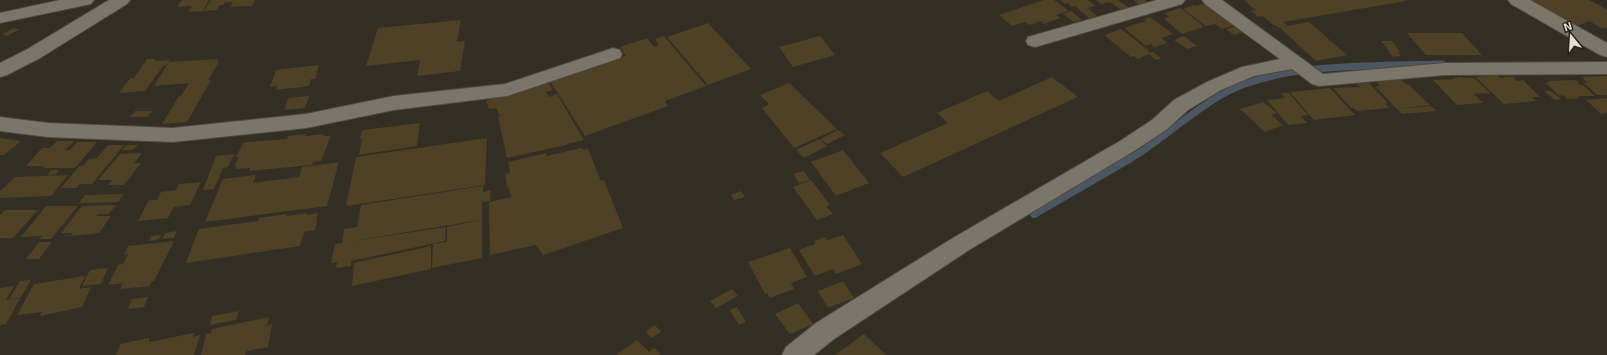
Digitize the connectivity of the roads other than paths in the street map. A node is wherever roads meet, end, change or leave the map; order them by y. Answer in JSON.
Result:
{"nodes":[{"id":1,"x":84,"y":0,"type":"edge"},
{"id":2,"x":121,"y":0,"type":"edge"},
{"id":3,"x":1176,"y":0,"type":"edge"},
{"id":4,"x":1211,"y":0,"type":"edge"},
{"id":5,"x":1517,"y":0,"type":"edge"},
{"id":6,"x":0,"y":18,"type":"edge"},
{"id":7,"x":1035,"y":41,"type":"dead end"},
{"id":8,"x":1607,"y":51,"type":"edge"},
{"id":9,"x":613,"y":54,"type":"dead end"},
{"id":10,"x":1296,"y":62,"type":"junction"},
{"id":11,"x":1607,"y":68,"type":"edge"},
{"id":12,"x":0,"y":71,"type":"edge"},
{"id":13,"x":0,"y":124,"type":"edge"},
{"id":14,"x":795,"y":355,"type":"edge"}],
"edges":[{"from":1,"to":6,"type":"street"},
{"from":2,"to":12,"type":"street"},
{"from":3,"to":7,"type":"street"},
{"from":4,"to":10,"type":"street"},
{"from":5,"to":8,"type":"street"},
{"from":9,"to":13,"type":"street"},
{"from":10,"to":11,"type":"street"},
{"from":10,"to":14,"type":"street"}]}
